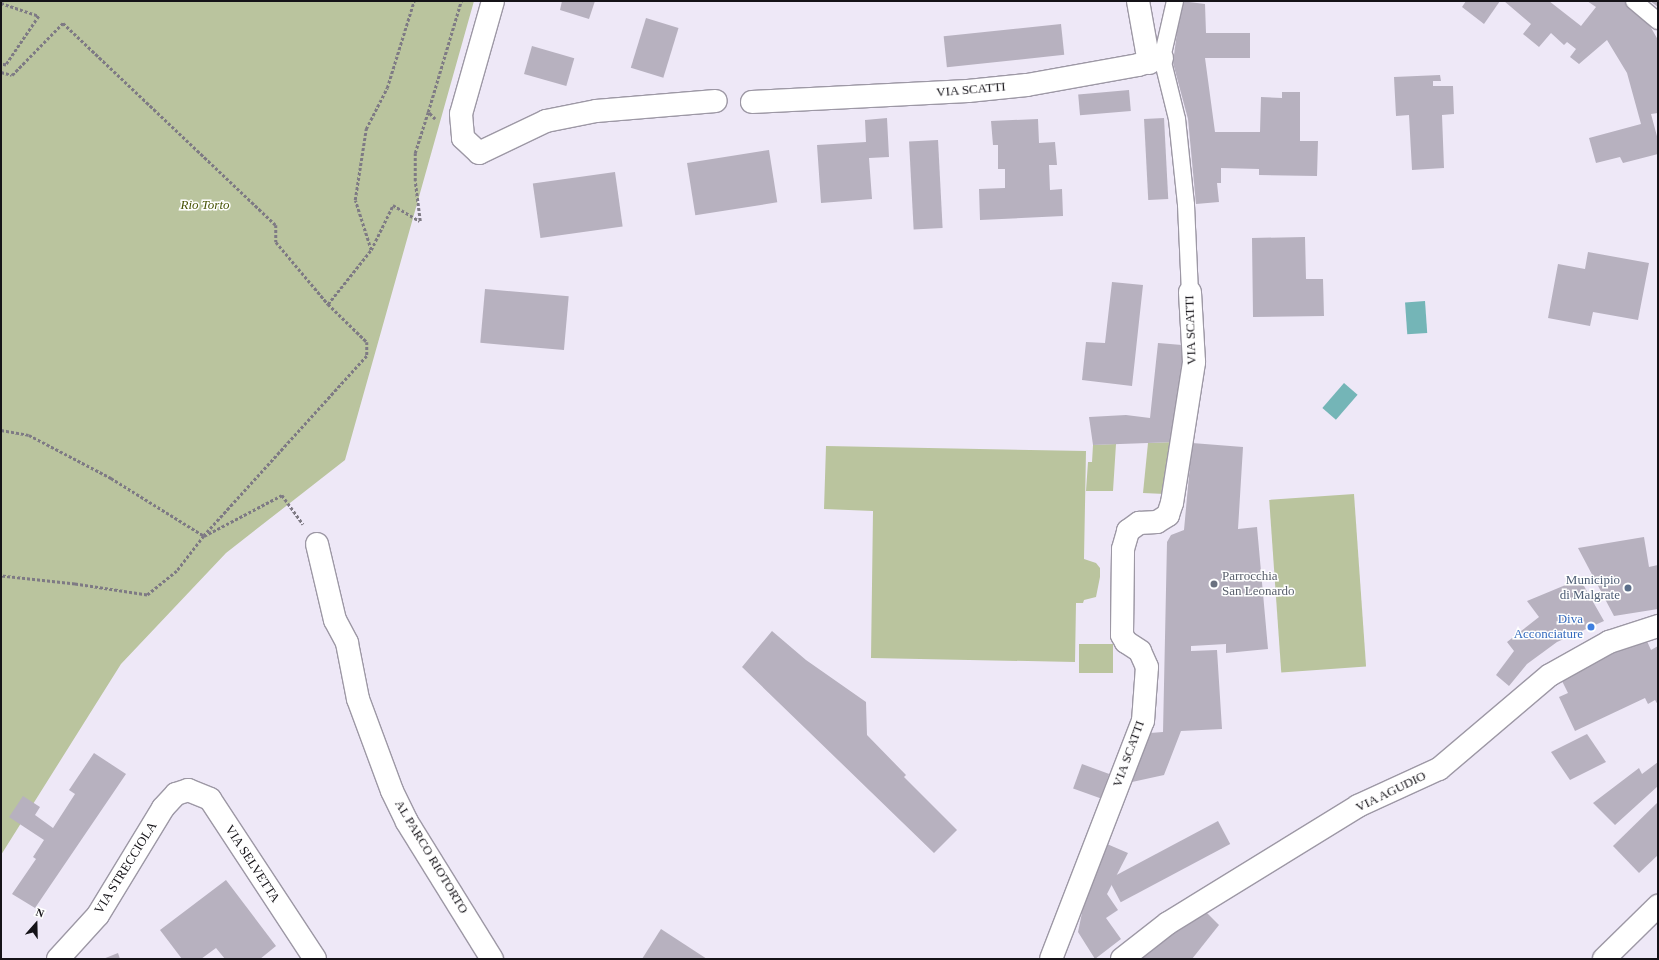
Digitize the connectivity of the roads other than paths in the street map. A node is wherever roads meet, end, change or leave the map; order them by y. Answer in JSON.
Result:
{"nodes":[{"id":1,"x":493,"y":1,"type":"edge"},
{"id":2,"x":1138,"y":1,"type":"edge"},
{"id":3,"x":1175,"y":1,"type":"edge"},
{"id":4,"x":1634,"y":1,"type":"edge"},
{"id":5,"x":1658,"y":21,"type":"edge"},
{"id":6,"x":1156,"y":60,"type":"junction"},
{"id":7,"x":716,"y":101,"type":"dead end"},
{"id":8,"x":752,"y":102,"type":"dead end"},
{"id":9,"x":1190,"y":292,"type":"joint"},
{"id":10,"x":317,"y":544,"type":"road end"},
{"id":11,"x":1658,"y":626,"type":"edge"},
{"id":12,"x":176,"y":794,"type":"joint"},
{"id":13,"x":1658,"y":906,"type":"edge"},
{"id":14,"x":58,"y":959,"type":"edge"},
{"id":15,"x":315,"y":959,"type":"edge"},
{"id":16,"x":492,"y":959,"type":"edge"},
{"id":17,"x":1051,"y":959,"type":"edge"},
{"id":18,"x":1122,"y":959,"type":"edge"},
{"id":19,"x":1604,"y":959,"type":"edge"}],
"edges":[{"from":1,"to":7,"type":"street"},
{"from":2,"to":6,"type":"street"},
{"from":3,"to":6,"type":"lane"},
{"from":4,"to":5,"type":"lane"},
{"from":6,"to":8,"type":"street","name":"VIA SCATTI"},
{"from":6,"to":9,"type":"lane","name":"VIA SCATTI"},
{"from":9,"to":17,"type":"street","name":"VIA SCATTI"},
{"from":10,"to":16,"type":"street","name":"AL PARCO RIOTORTO"},
{"from":11,"to":18,"type":"street","name":"VIA AGUDIO"},
{"from":12,"to":14,"type":"street","name":"VIA STRECCIOLA"},
{"from":12,"to":15,"type":"street","name":"VIA SELVETTA"},
{"from":13,"to":19,"type":"street"}]}
